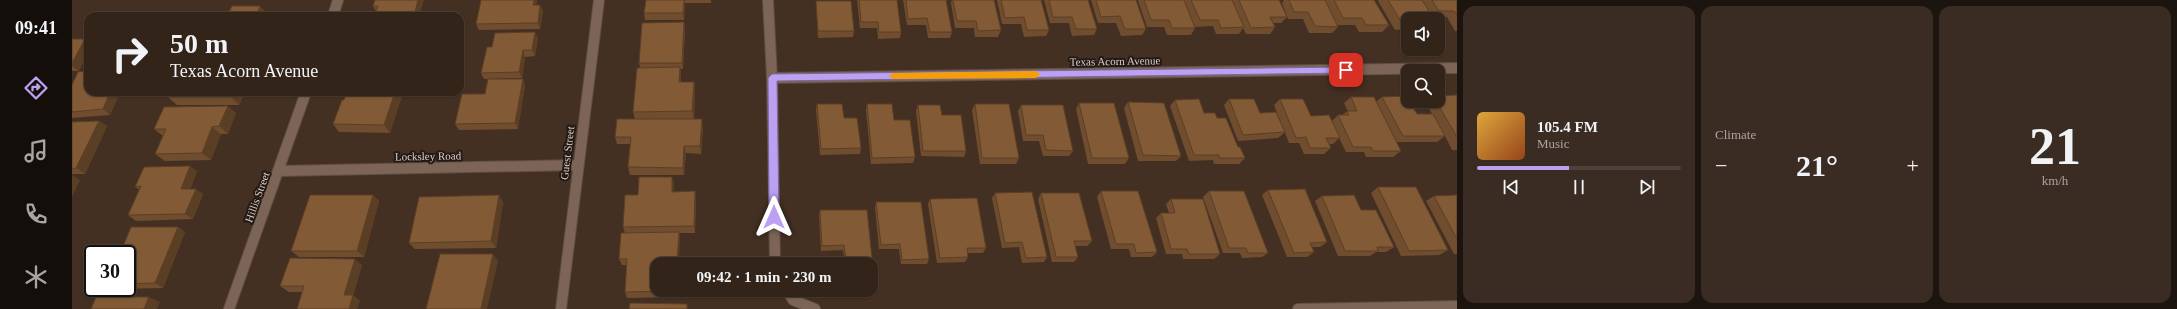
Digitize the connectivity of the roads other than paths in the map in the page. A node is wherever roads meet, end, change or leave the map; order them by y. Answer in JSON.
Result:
{"nodes":[{"id":1,"x":338,"y":0,"type":"edge"},
{"id":2,"x":599,"y":0,"type":"edge"},
{"id":3,"x":768,"y":0,"type":"edge"},
{"id":4,"x":334,"y":12,"type":"edge"},
{"id":5,"x":1457,"y":68,"type":"edge"},
{"id":6,"x":772,"y":78,"type":"junction"},
{"id":7,"x":305,"y":96,"type":"edge"},
{"id":8,"x":577,"y":165,"type":"junction"},
{"id":9,"x":279,"y":172,"type":"junction"},
{"id":10,"x":775,"y":257,"type":"edge"},
{"id":11,"x":791,"y":297,"type":"edge"},
{"id":12,"x":1457,"y":306,"type":"edge"},
{"id":13,"x":229,"y":309,"type":"edge"},
{"id":14,"x":561,"y":309,"type":"edge"},
{"id":15,"x":814,"y":309,"type":"edge"},
{"id":16,"x":1298,"y":309,"type":"edge"}],
"edges":[{"from":1,"to":4,"type":"street"},
{"from":2,"to":8,"type":"street","name":"Guest Street"},
{"from":3,"to":6,"type":"street"},
{"from":5,"to":6,"type":"street","name":"Texas Acorn Avenue"},
{"from":6,"to":10,"type":"street"},
{"from":7,"to":9,"type":"street","name":"Hillis Street"},
{"from":8,"to":9,"type":"street","name":"Locksley Road"},
{"from":8,"to":14,"type":"street","name":"Guest Street"},
{"from":9,"to":13,"type":"street","name":"Hillis Street"},
{"from":11,"to":15,"type":"street"},
{"from":12,"to":16,"type":"street"}]}
